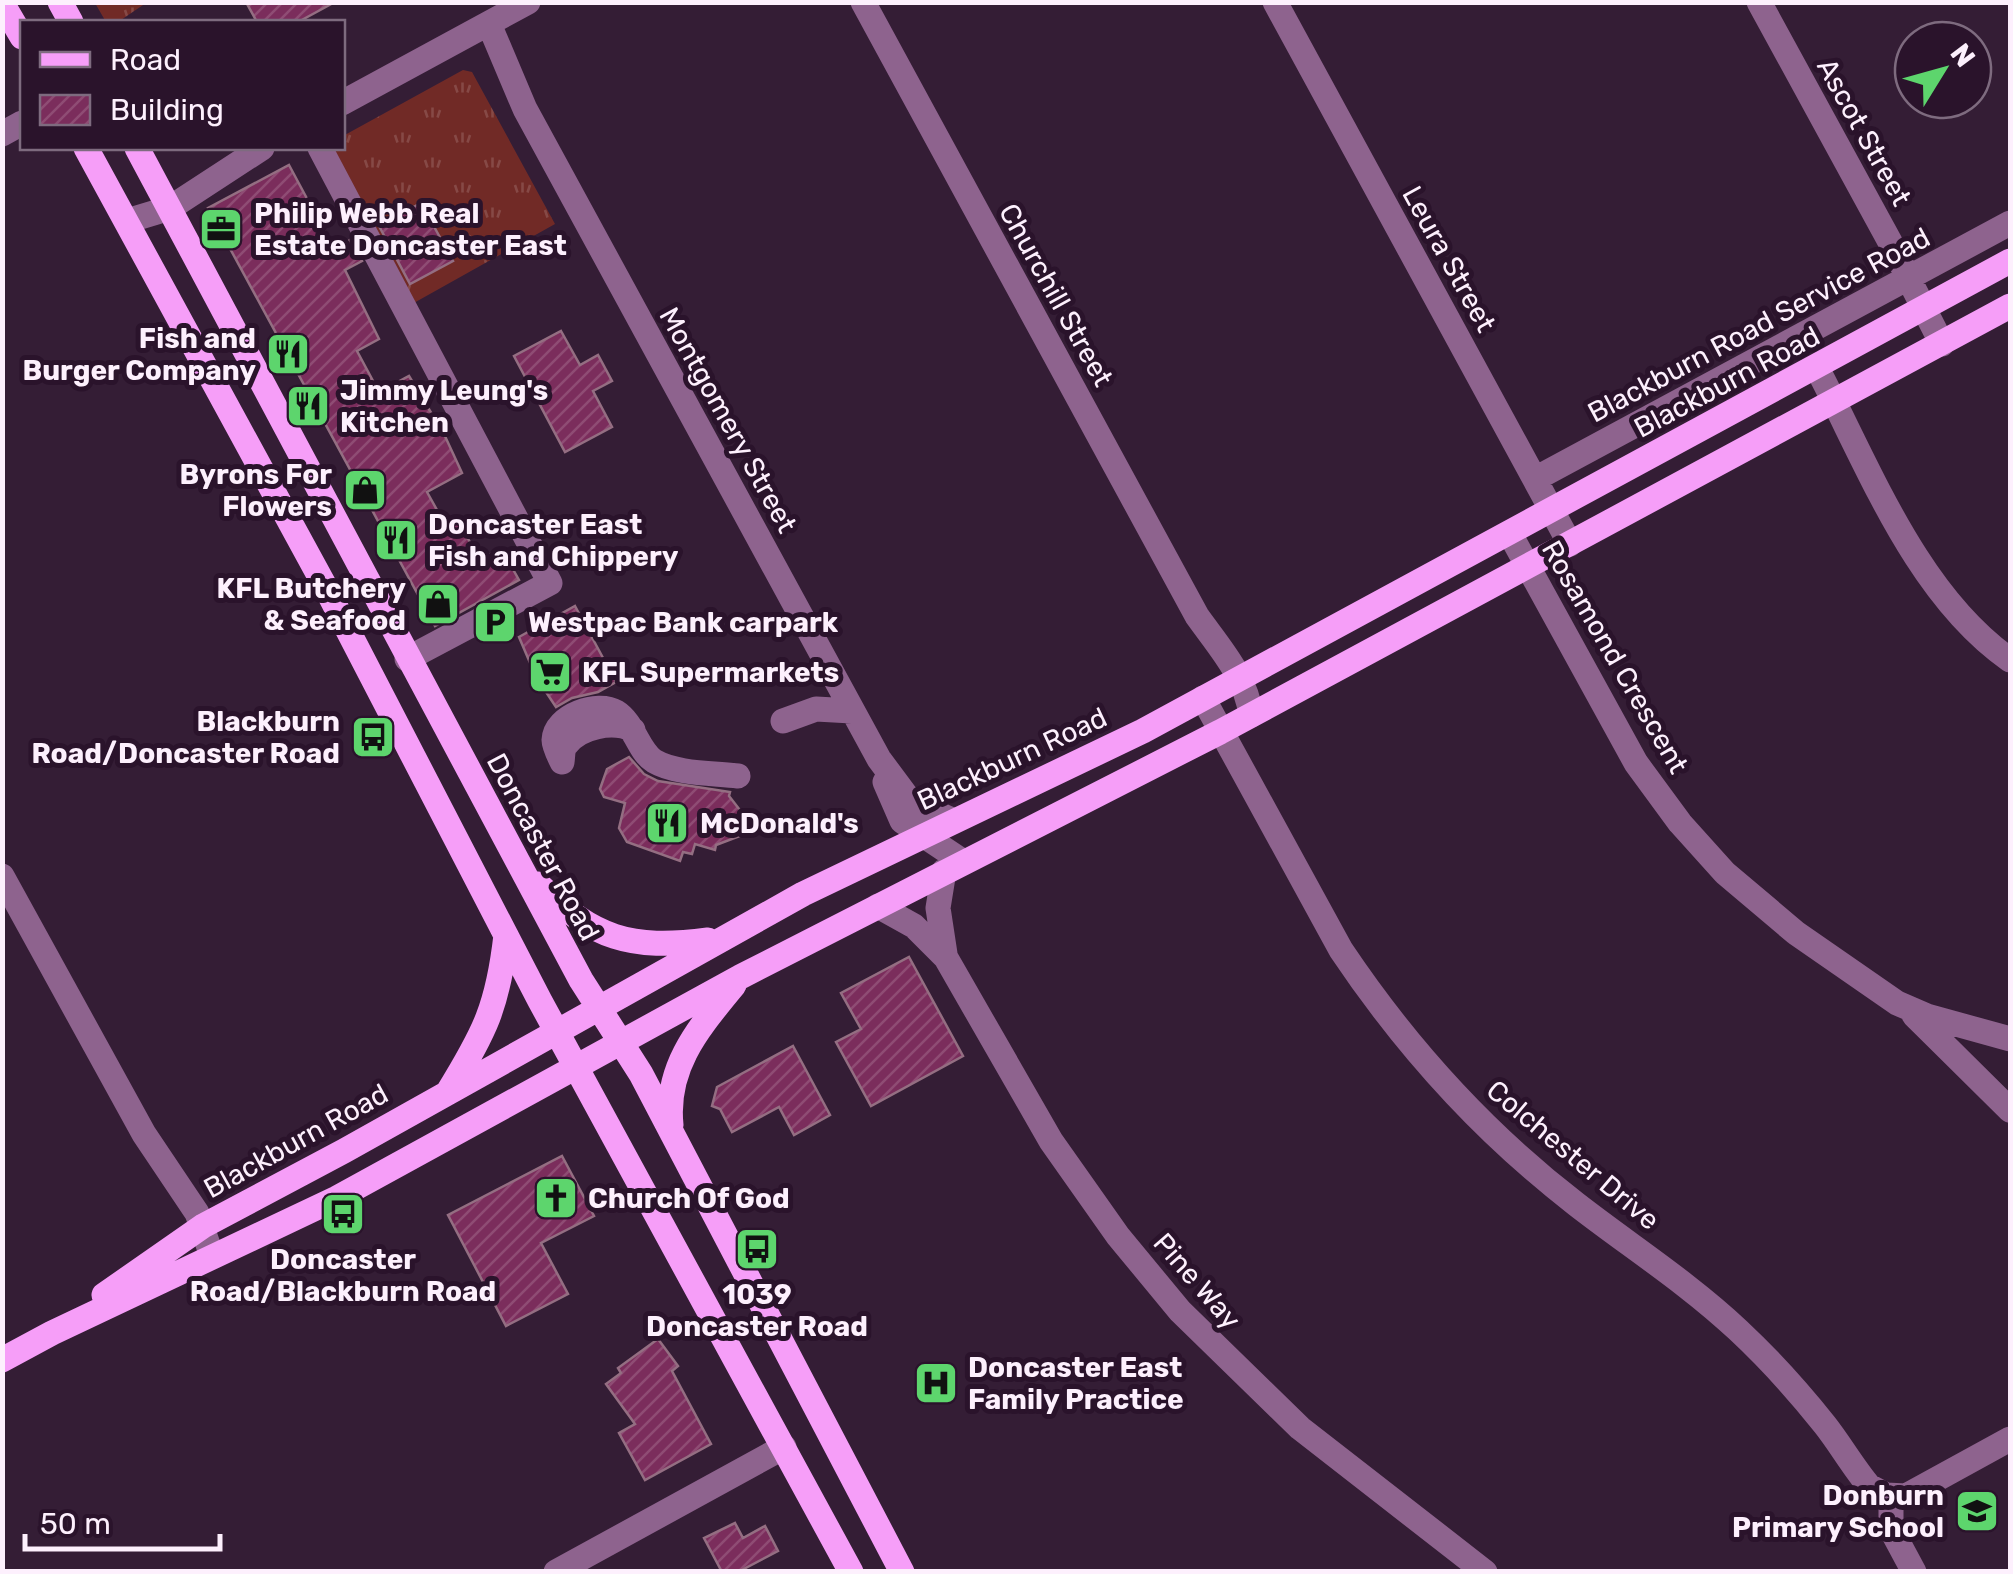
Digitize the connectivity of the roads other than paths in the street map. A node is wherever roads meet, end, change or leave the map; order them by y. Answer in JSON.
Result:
{"nodes":[{"id":1,"x":528,"y":2,"type":"edge"},
{"id":2,"x":863,"y":2,"type":"edge"},
{"id":3,"x":1275,"y":2,"type":"edge"},
{"id":4,"x":1759,"y":2,"type":"edge"},
{"id":5,"x":2,"y":3,"type":"edge"},
{"id":6,"x":480,"y":29,"type":"junction"},
{"id":7,"x":20,"y":34,"type":"edge"},
{"id":8,"x":345,"y":101,"type":"edge"},
{"id":9,"x":87,"y":150,"type":"edge"},
{"id":10,"x":137,"y":150,"type":"edge"},
{"id":11,"x":321,"y":150,"type":"edge"},
{"id":12,"x":244,"y":154,"type":"edge"},
{"id":13,"x":165,"y":200,"type":"junction"},
{"id":14,"x":127,"y":221,"type":"junction"},
{"id":15,"x":2010,"y":223,"type":"edge"},
{"id":16,"x":2010,"y":261,"type":"edge"},
{"id":17,"x":1908,"y":278,"type":"junction"},
{"id":18,"x":2010,"y":306,"type":"edge"},
{"id":19,"x":1924,"y":310,"type":"junction"},
{"id":20,"x":1942,"y":344,"type":"junction"},
{"id":21,"x":1817,"y":368,"type":"junction"},
{"id":22,"x":1834,"y":401,"type":"junction"},
{"id":23,"x":1535,"y":480,"type":"junction"},
{"id":24,"x":1552,"y":511,"type":"junction"},
{"id":25,"x":1510,"y":534,"type":"junction"},
{"id":26,"x":1570,"y":544,"type":"junction"},
{"id":27,"x":1527,"y":568,"type":"junction"},
{"id":28,"x":407,"y":659,"type":"junction"},
{"id":29,"x":2010,"y":660,"type":"edge"},
{"id":30,"x":1223,"y":688,"type":"junction"},
{"id":31,"x":852,"y":711,"type":"junction"},
{"id":32,"x":1251,"y":715,"type":"junction"},
{"id":33,"x":782,"y":721,"type":"dead end"},
{"id":34,"x":1220,"y":732,"type":"junction"},
{"id":35,"x":879,"y":760,"type":"junction"},
{"id":36,"x":562,"y":762,"type":"dead end"},
{"id":37,"x":738,"y":776,"type":"dead end"},
{"id":38,"x":952,"y":820,"type":"junction"},
{"id":39,"x":923,"y":834,"type":"junction"},
{"id":40,"x":953,"y":866,"type":"junction"},
{"id":41,"x":520,"y":867,"type":"junction"},
{"id":42,"x":2,"y":876,"type":"edge"},
{"id":43,"x":878,"y":906,"type":"junction"},
{"id":44,"x":506,"y":935,"type":"junction"},
{"id":45,"x":722,"y":938,"type":"junction"},
{"id":46,"x":946,"y":958,"type":"junction"},
{"id":47,"x":740,"y":977,"type":"junction"},
{"id":48,"x":597,"y":1008,"type":"junction"},
{"id":49,"x":1907,"y":1008,"type":"junction"},
{"id":50,"x":557,"y":1032,"type":"junction"},
{"id":51,"x":2010,"y":1040,"type":"edge"},
{"id":52,"x":620,"y":1042,"type":"junction"},
{"id":53,"x":577,"y":1068,"type":"junction"},
{"id":54,"x":448,"y":1092,"type":"junction"},
{"id":55,"x":2010,"y":1110,"type":"edge"},
{"id":56,"x":671,"y":1131,"type":"junction"},
{"id":57,"x":197,"y":1230,"type":"junction"},
{"id":58,"x":212,"y":1256,"type":"junction"},
{"id":59,"x":52,"y":1334,"type":"junction"},
{"id":60,"x":2,"y":1360,"type":"edge"},
{"id":61,"x":2010,"y":1439,"type":"edge"},
{"id":62,"x":784,"y":1447,"type":"junction"},
{"id":63,"x":1891,"y":1496,"type":"junction"},
{"id":64,"x":556,"y":1572,"type":"edge"},
{"id":65,"x":851,"y":1572,"type":"edge"},
{"id":66,"x":902,"y":1572,"type":"edge"},
{"id":67,"x":1485,"y":1572,"type":"edge"},
{"id":68,"x":1914,"y":1572,"type":"edge"}],
"edges":[{"from":1,"to":6,"type":"street"},
{"from":2,"to":30,"type":"street","name":"Churchill Street"},
{"from":3,"to":23,"type":"street","name":"Leura Street"},
{"from":4,"to":17,"type":"street","name":"Ascot Street"},
{"from":5,"to":7,"type":"main road"},
{"from":6,"to":8,"type":"street"},
{"from":6,"to":31,"type":"street","name":"Montgomery Street"},
{"from":9,"to":14,"type":"main road"},
{"from":10,"to":13,"type":"main road","name":"Doncaster Road"},
{"from":11,"to":28,"type":"street"},
{"from":12,"to":13,"type":"street"},
{"from":13,"to":14,"type":"street"},
{"from":13,"to":28,"type":"main road","name":"Doncaster Road"},
{"from":14,"to":44,"type":"main road"},
{"from":15,"to":17,"type":"street","name":"Blackburn Road Service Road"},
{"from":16,"to":19,"type":"main road","name":"Blackburn Road"},
{"from":17,"to":19,"type":"street","name":"Ascot Street"},
{"from":17,"to":23,"type":"street","name":"Blackburn Road Service Road"},
{"from":18,"to":20,"type":"main road","name":"Blackburn Road"},
{"from":19,"to":20,"type":"street","name":"Ascot Street"},
{"from":19,"to":21,"type":"main road","name":"Blackburn Road"},
{"from":20,"to":22,"type":"main road","name":"Blackburn Road"},
{"from":21,"to":22,"type":"street"},
{"from":21,"to":24,"type":"main road","name":"Blackburn Road"},
{"from":22,"to":26,"type":"main road","name":"Blackburn Road"},
{"from":22,"to":29,"type":"street"},
{"from":23,"to":24,"type":"street","name":"Leura Street"},
{"from":24,"to":25,"type":"main road","name":"Blackburn Road"},
{"from":24,"to":26,"type":"street","name":"Leura Street"},
{"from":25,"to":27,"type":"street","name":"Rosamond Crescent"},
{"from":25,"to":30,"type":"main road","name":"Blackburn Road"},
{"from":26,"to":27,"type":"main road","name":"Blackburn Road"},
{"from":27,"to":32,"type":"main road","name":"Blackburn Road"},
{"from":27,"to":49,"type":"street","name":"Rosamond Crescent"},
{"from":28,"to":41,"type":"main road","name":"Doncaster Road"},
{"from":30,"to":32,"type":"street","name":"Churchill Street"},
{"from":30,"to":34,"type":"street","name":"Colchester Drive"},
{"from":30,"to":38,"type":"main road","name":"Blackburn Road"},
{"from":31,"to":33,"type":"street"},
{"from":31,"to":35,"type":"street","name":"Montgomery Street"},
{"from":32,"to":34,"type":"main road","name":"Blackburn Road"},
{"from":34,"to":40,"type":"main road","name":"Blackburn Road"},
{"from":34,"to":63,"type":"street","name":"Colchester Drive"},
{"from":35,"to":38,"type":"street","name":"Montgomery Street"},
{"from":35,"to":39,"type":"street","name":"Montgomery Street"},
{"from":36,"to":37,"type":"street"},
{"from":38,"to":39,"type":"main road","name":"Blackburn Road"},
{"from":39,"to":40,"type":"street","name":"Montgomery Street"},
{"from":39,"to":45,"type":"main road","name":"Blackburn Road"},
{"from":40,"to":43,"type":"main road","name":"Blackburn Road"},
{"from":40,"to":46,"type":"street","name":"Pine Way"},
{"from":41,"to":45,"type":"main road"},
{"from":41,"to":48,"type":"main road","name":"Doncaster Road"},
{"from":42,"to":57,"type":"street"},
{"from":43,"to":46,"type":"street","name":"Pine Way"},
{"from":43,"to":47,"type":"main road","name":"Blackburn Road"},
{"from":44,"to":50,"type":"main road"},
{"from":44,"to":54,"type":"main road"},
{"from":45,"to":48,"type":"main road","name":"Blackburn Road"},
{"from":46,"to":67,"type":"street","name":"Pine Way"},
{"from":47,"to":52,"type":"main road","name":"Blackburn Road"},
{"from":47,"to":56,"type":"main road"},
{"from":48,"to":50,"type":"main road","name":"Blackburn Road"},
{"from":48,"to":52,"type":"main road","name":"Doncaster Road"},
{"from":49,"to":51,"type":"street","name":"Rosamond Crescent"},
{"from":49,"to":55,"type":"street"},
{"from":50,"to":53,"type":"main road"},
{"from":50,"to":54,"type":"main road","name":"Blackburn Road"},
{"from":52,"to":53,"type":"main road","name":"Blackburn Road"},
{"from":52,"to":56,"type":"main road","name":"Doncaster Road"},
{"from":53,"to":58,"type":"main road","name":"Blackburn Road"},
{"from":53,"to":62,"type":"main road"},
{"from":54,"to":57,"type":"main road","name":"Blackburn Road"},
{"from":56,"to":66,"type":"main road","name":"Doncaster Road"},
{"from":57,"to":58,"type":"street"},
{"from":57,"to":59,"type":"main road","name":"Blackburn Road"},
{"from":58,"to":59,"type":"main road","name":"Blackburn Road"},
{"from":59,"to":60,"type":"main road","name":"Blackburn Road"},
{"from":61,"to":63,"type":"street"},
{"from":62,"to":64,"type":"street"},
{"from":62,"to":65,"type":"main road"},
{"from":63,"to":68,"type":"street"}]}
